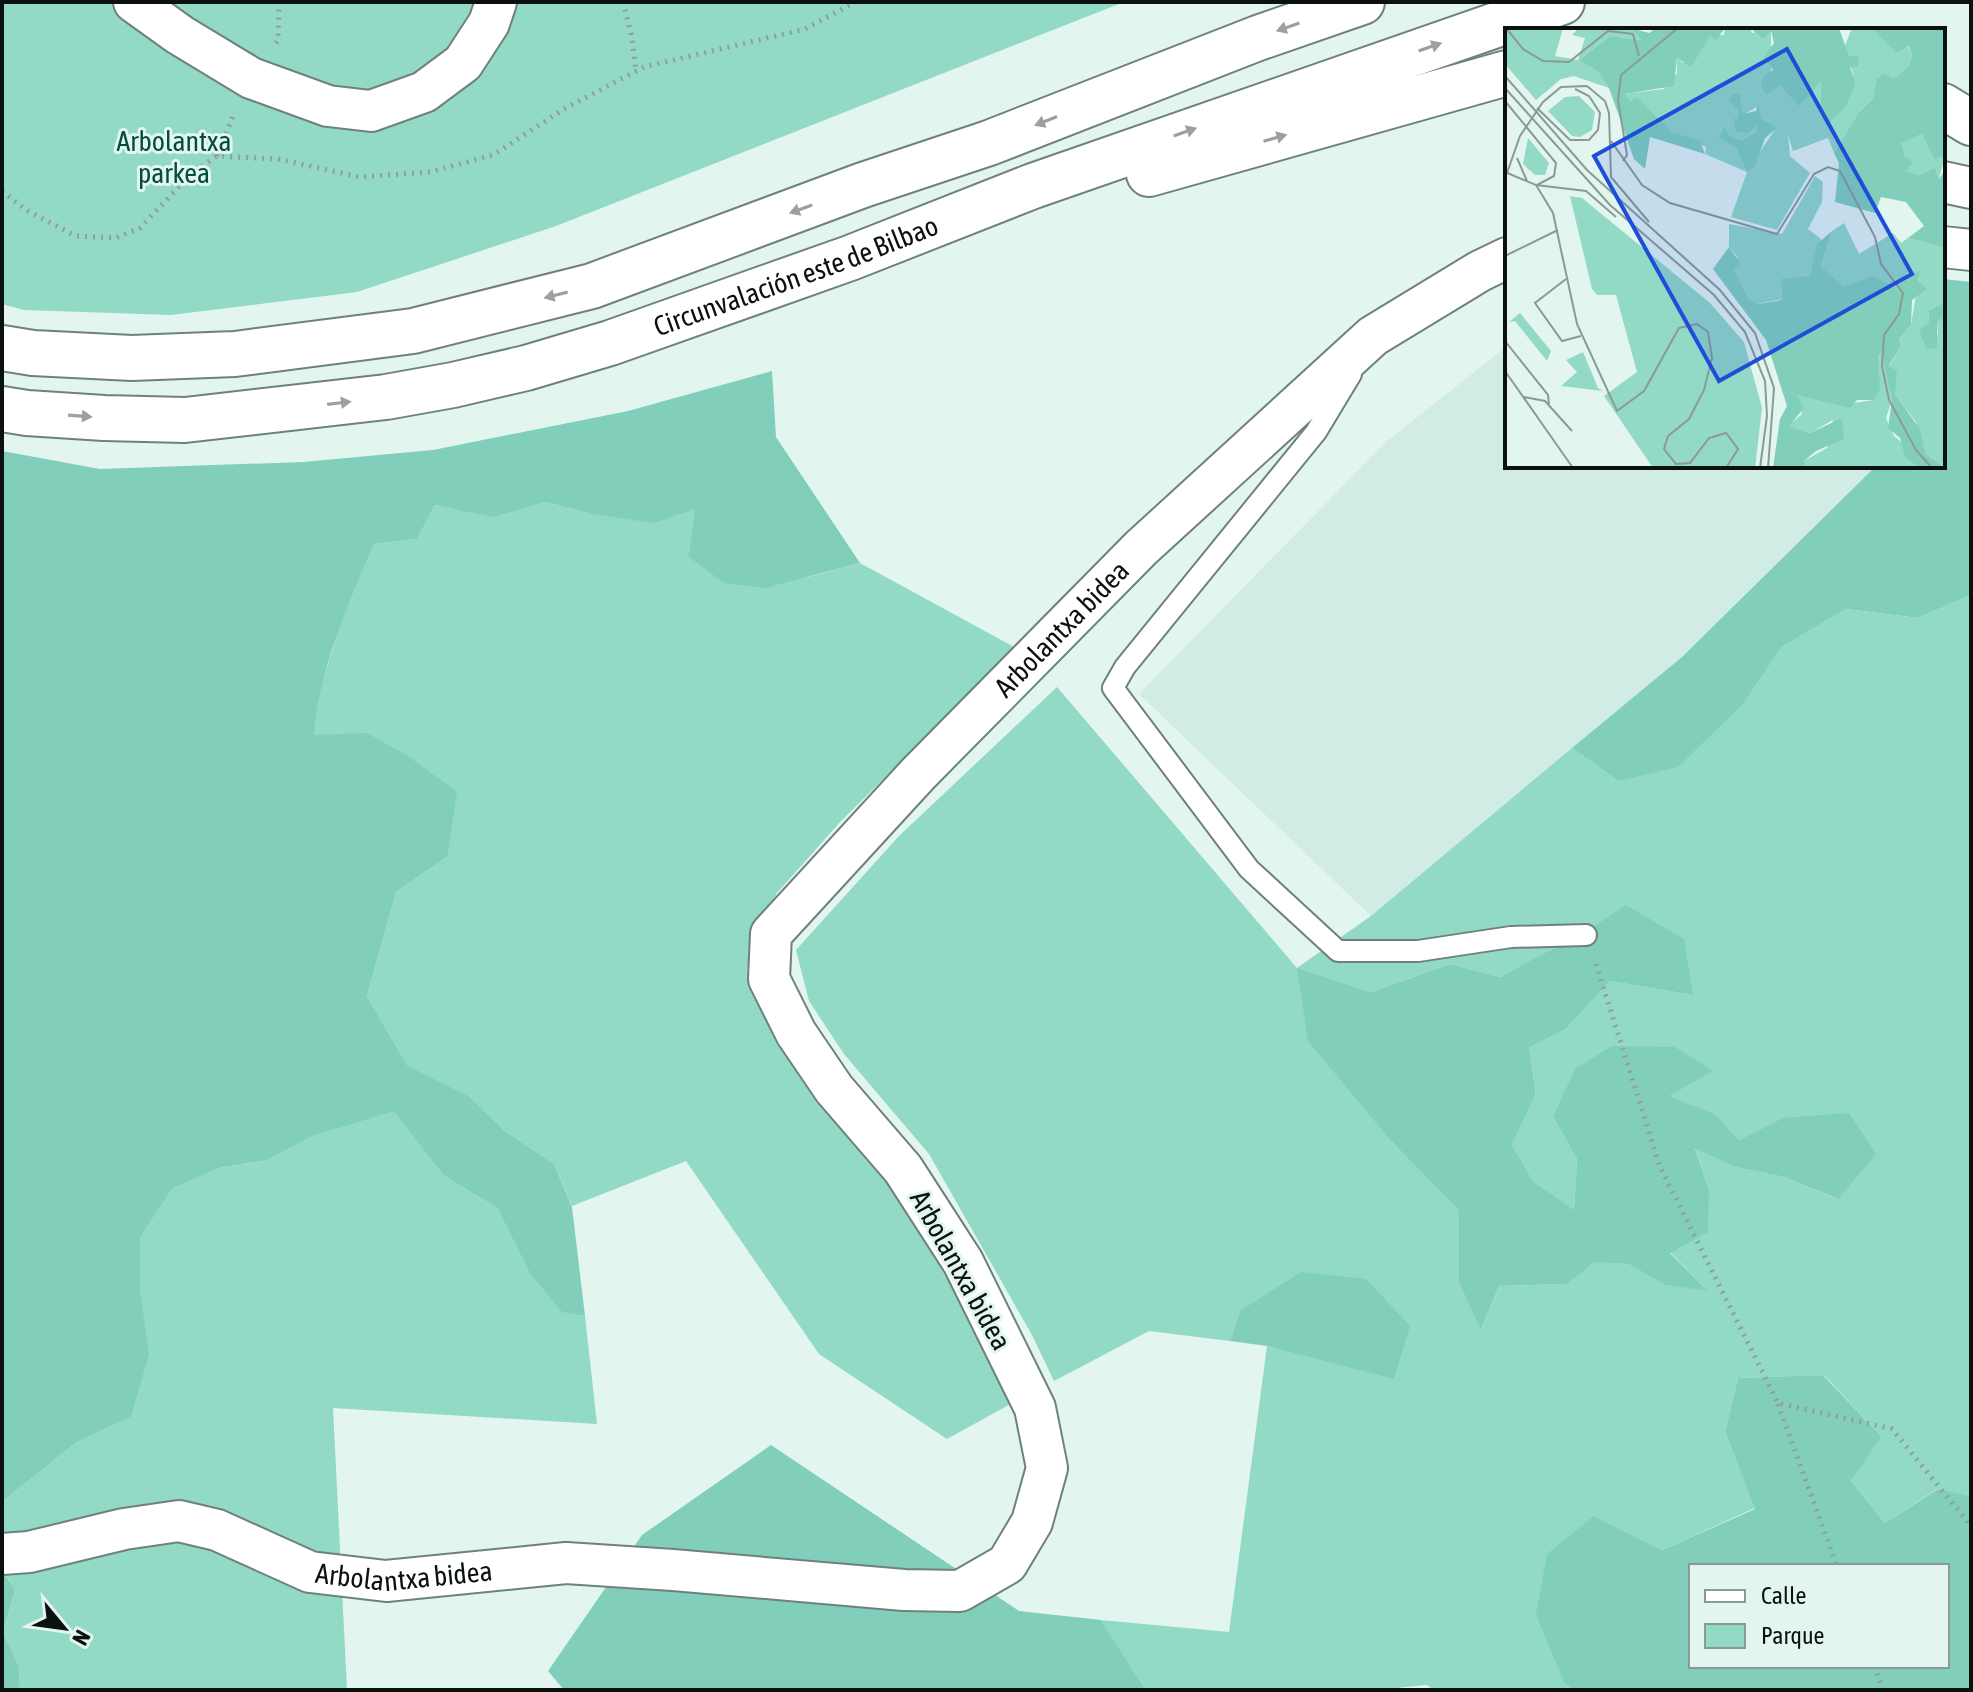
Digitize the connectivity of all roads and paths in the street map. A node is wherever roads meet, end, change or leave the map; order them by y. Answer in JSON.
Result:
{"nodes":[{"id":1,"x":134,"y":2,"type":"edge"},
{"id":2,"x":279,"y":2,"type":"edge"},
{"id":3,"x":496,"y":2,"type":"edge"},
{"id":4,"x":623,"y":2,"type":"edge"},
{"id":5,"x":1267,"y":2,"type":"edge"},
{"id":6,"x":1362,"y":2,"type":"edge"},
{"id":7,"x":1562,"y":2,"type":"edge"},
{"id":8,"x":271,"y":48,"type":"dead end"},
{"id":9,"x":636,"y":71,"type":"dead end"},
{"id":10,"x":1505,"y":74,"type":"edge"},
{"id":11,"x":1945,"y":107,"type":"edge"},
{"id":12,"x":234,"y":114,"type":"dead end"},
{"id":13,"x":1971,"y":123,"type":"edge"},
{"id":14,"x":217,"y":156,"type":"dead end"},
{"id":15,"x":1971,"y":169,"type":"edge"},
{"id":16,"x":1945,"y":170,"type":"edge"},
{"id":17,"x":1945,"y":182,"type":"edge"},
{"id":18,"x":863,"y":185,"type":"junction"},
{"id":19,"x":1971,"y":188,"type":"edge"},
{"id":20,"x":1945,"y":247,"type":"edge"},
{"id":21,"x":1971,"y":250,"type":"edge"},
{"id":22,"x":850,"y":258,"type":"junction"},
{"id":23,"x":1505,"y":259,"type":"edge"},
{"id":24,"x":1373,"y":336,"type":"junction"},
{"id":25,"x":2,"y":348,"type":"edge"},
{"id":26,"x":2,"y":409,"type":"edge"},
{"id":27,"x":1586,"y":935,"type":"joint"},
{"id":28,"x":1778,"y":1403,"type":"junction"},
{"id":29,"x":1971,"y":1526,"type":"edge"},
{"id":30,"x":2,"y":1554,"type":"edge"},
{"id":31,"x":1836,"y":1564,"type":"edge"},
{"id":32,"x":1875,"y":1668,"type":"edge"},
{"id":33,"x":1883,"y":1690,"type":"edge"}],
"edges":[{"from":1,"to":3,"type":"street"},
{"from":2,"to":8,"type":"path"},
{"from":4,"to":9,"type":"path"},
{"from":5,"to":18,"type":"main road"},
{"from":6,"to":18,"type":"main road","one_way":true},
{"from":22,"to":7,"type":"main road","name":"Circunvalación este de Bilbao","one_way":true},
{"from":22,"to":10,"type":"main road","one_way":true},
{"from":11,"to":13,"type":"main road"},
{"from":12,"to":14,"type":"path"},
{"from":15,"to":16,"type":"street"},
{"from":17,"to":19,"type":"street"},
{"from":18,"to":25,"type":"main road","one_way":true},
{"from":20,"to":21,"type":"street"},
{"from":26,"to":22,"type":"main road","name":"Circunvalación este de Bilbao","one_way":true},
{"from":23,"to":24,"type":"street","name":"Arbolantxa bidea"},
{"from":24,"to":27,"type":"lane"},
{"from":24,"to":30,"type":"street","name":"Arbolantxa bidea"},
{"from":27,"to":28,"type":"path"},
{"from":28,"to":29,"type":"path"},
{"from":28,"to":31,"type":"path"},
{"from":32,"to":33,"type":"path"}]}
